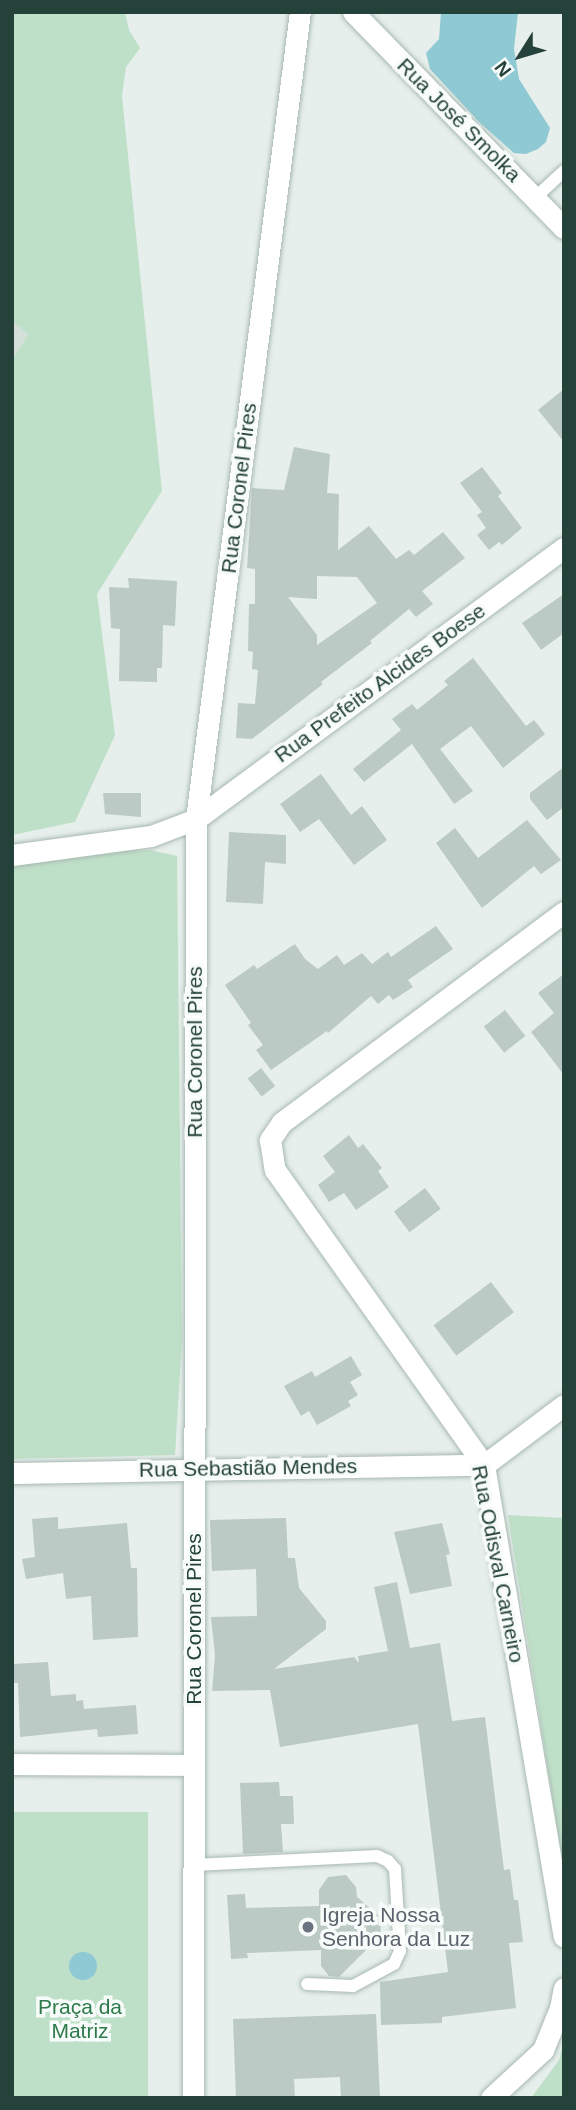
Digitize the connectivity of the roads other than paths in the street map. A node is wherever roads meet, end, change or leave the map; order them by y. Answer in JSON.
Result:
{"nodes":[{"id":1,"x":300,"y":12,"type":"edge"},
{"id":2,"x":353,"y":12,"type":"edge"},
{"id":3,"x":564,"y":171,"type":"edge"},
{"id":4,"x":536,"y":198,"type":"junction"},
{"id":5,"x":564,"y":228,"type":"edge"},
{"id":6,"x":564,"y":548,"type":"edge"},
{"id":7,"x":196,"y":819,"type":"junction"},
{"id":8,"x":12,"y":855,"type":"edge"},
{"id":9,"x":564,"y":912,"type":"edge"},
{"id":10,"x":564,"y":1405,"type":"edge"},
{"id":11,"x":484,"y":1465,"type":"junction"},
{"id":12,"x":194,"y":1469,"type":"junction"},
{"id":13,"x":12,"y":1473,"type":"edge"},
{"id":14,"x":12,"y":1763,"type":"edge"},
{"id":15,"x":194,"y":1765,"type":"junction"},
{"id":16,"x":194,"y":1866,"type":"junction"},
{"id":17,"x":564,"y":1936,"type":"edge"},
{"id":18,"x":307,"y":1984,"type":"dead end"},
{"id":19,"x":564,"y":1988,"type":"edge"},
{"id":20,"x":193,"y":2098,"type":"edge"},
{"id":21,"x":491,"y":2098,"type":"edge"}],
"edges":[{"from":1,"to":7,"type":"street","name":"Rua Coronel Pires"},
{"from":2,"to":4,"type":"street","name":"Rua José Smolka"},
{"from":3,"to":4,"type":"lane"},
{"from":4,"to":5,"type":"street","name":"Rua José Smolka"},
{"from":6,"to":7,"type":"street","name":"Rua Prefeito Alcides Boese"},
{"from":7,"to":8,"type":"street","name":"Rua Prefeito Alcides Boese"},
{"from":7,"to":12,"type":"street","name":"Rua Coronel Pires"},
{"from":9,"to":11,"type":"street","name":"Rua Odisval Carneiro"},
{"from":10,"to":11,"type":"street"},
{"from":11,"to":12,"type":"street","name":"Rua Sebastião Mendes"},
{"from":11,"to":17,"type":"street","name":"Rua Odisval Carneiro"},
{"from":12,"to":13,"type":"street","name":"Rua Sebastião Mendes"},
{"from":12,"to":15,"type":"street","name":"Rua Coronel Pires"},
{"from":14,"to":15,"type":"street"},
{"from":15,"to":16,"type":"street","name":"Rua Coronel Pires"},
{"from":16,"to":18,"type":"lane"},
{"from":16,"to":20,"type":"street","name":"Rua Coronel Pires"},
{"from":19,"to":21,"type":"street"}]}
